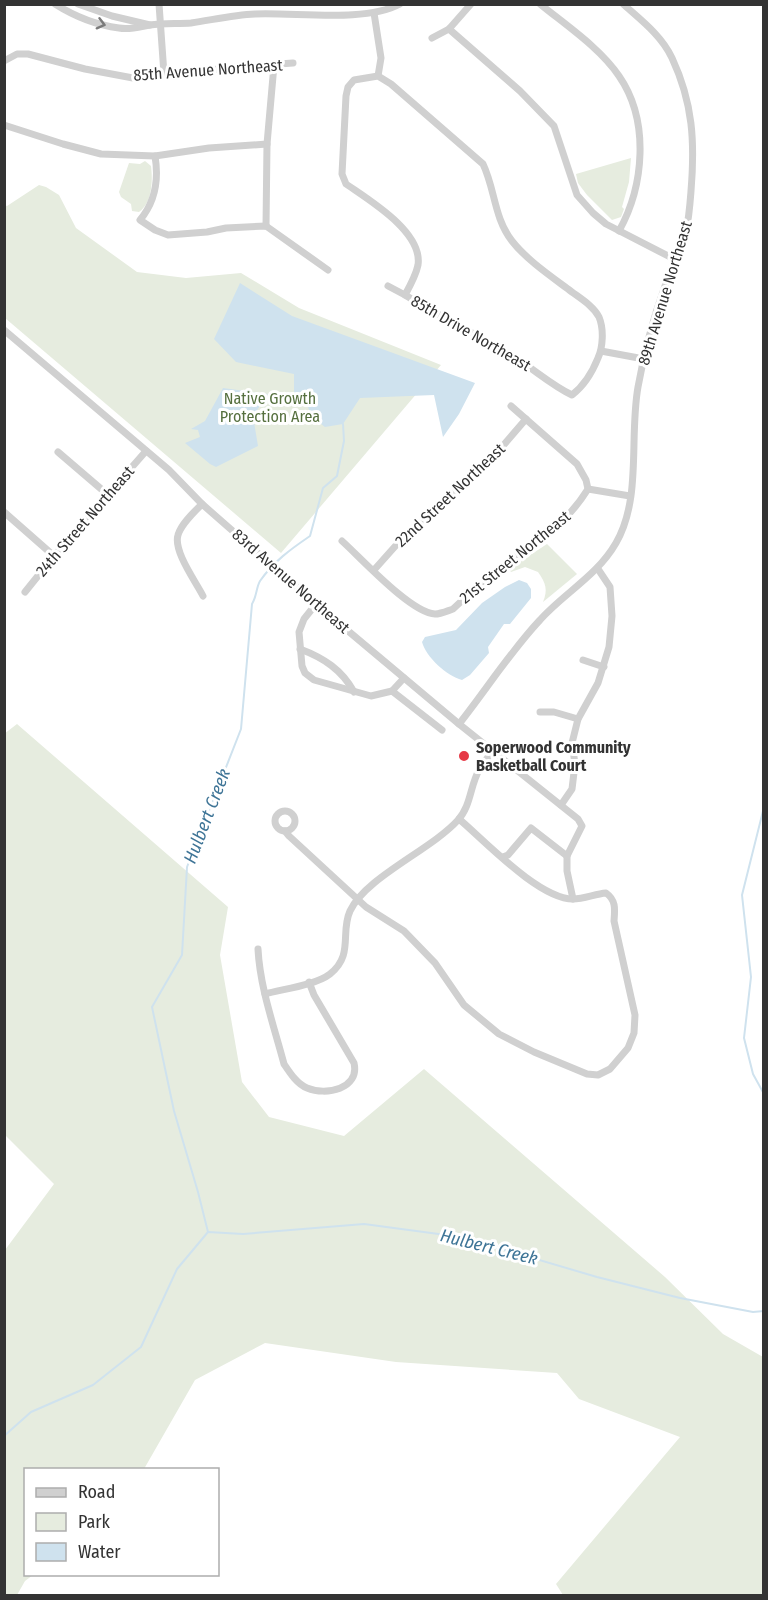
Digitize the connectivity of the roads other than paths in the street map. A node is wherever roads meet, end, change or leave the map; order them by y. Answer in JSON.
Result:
{"nodes":[{"id":1,"x":55,"y":4,"type":"edge"},
{"id":2,"x":78,"y":4,"type":"edge"},
{"id":3,"x":159,"y":4,"type":"edge"},
{"id":4,"x":400,"y":4,"type":"edge"},
{"id":5,"x":471,"y":4,"type":"edge"},
{"id":6,"x":540,"y":4,"type":"edge"},
{"id":7,"x":623,"y":4,"type":"edge"},
{"id":8,"x":374,"y":13,"type":"junction"},
{"id":9,"x":161,"y":24,"type":"junction"},
{"id":10,"x":150,"y":25,"type":"junction"},
{"id":11,"x":449,"y":29,"type":"junction"},
{"id":12,"x":432,"y":38,"type":"dead end"},
{"id":13,"x":4,"y":61,"type":"edge"},
{"id":14,"x":292,"y":63,"type":"dead end"},
{"id":15,"x":274,"y":65,"type":"junction"},
{"id":16,"x":164,"y":74,"type":"junction"},
{"id":17,"x":378,"y":76,"type":"junction"},
{"id":18,"x":4,"y":125,"type":"edge"},
{"id":19,"x":267,"y":144,"type":"junction"},
{"id":20,"x":155,"y":156,"type":"junction"},
{"id":21,"x":266,"y":226,"type":"junction"},
{"id":22,"x":619,"y":231,"type":"junction"},
{"id":23,"x":676,"y":260,"type":"junction"},
{"id":24,"x":328,"y":270,"type":"dead end"},
{"id":25,"x":388,"y":286,"type":"dead end"},
{"id":26,"x":405,"y":295,"type":"junction"},
{"id":27,"x":4,"y":330,"type":"edge"},
{"id":28,"x":601,"y":351,"type":"junction"},
{"id":29,"x":644,"y":359,"type":"junction"},
{"id":30,"x":511,"y":406,"type":"dead end"},
{"id":31,"x":526,"y":419,"type":"junction"},
{"id":32,"x":146,"y":451,"type":"junction"},
{"id":33,"x":58,"y":452,"type":"dead end"},
{"id":34,"x":588,"y":489,"type":"junction"},
{"id":35,"x":107,"y":494,"type":"junction"},
{"id":36,"x":630,"y":495,"type":"junction"},
{"id":37,"x":202,"y":504,"type":"junction"},
{"id":38,"x":4,"y":512,"type":"edge"},
{"id":39,"x":342,"y":542,"type":"dead end"},
{"id":40,"x":54,"y":556,"type":"junction"},
{"id":41,"x":598,"y":569,"type":"junction"},
{"id":42,"x":374,"y":570,"type":"junction"},
{"id":43,"x":25,"y":592,"type":"dead end"},
{"id":44,"x":203,"y":596,"type":"dead end"},
{"id":45,"x":316,"y":604,"type":"junction"},
{"id":46,"x":300,"y":649,"type":"junction"},
{"id":47,"x":583,"y":660,"type":"dead end"},
{"id":48,"x":604,"y":667,"type":"junction"},
{"id":49,"x":404,"y":678,"type":"junction"},
{"id":50,"x":393,"y":691,"type":"junction"},
{"id":51,"x":354,"y":692,"type":"junction"},
{"id":52,"x":540,"y":712,"type":"dead end"},
{"id":53,"x":578,"y":719,"type":"junction"},
{"id":54,"x":459,"y":724,"type":"junction"},
{"id":55,"x":442,"y":730,"type":"dead end"},
{"id":56,"x":493,"y":751,"type":"junction"},
{"id":57,"x":561,"y":806,"type":"junction"},
{"id":58,"x":459,"y":819,"type":"junction"},
{"id":59,"x":285,"y":831,"type":"dead end"},
{"id":60,"x":567,"y":856,"type":"junction"},
{"id":61,"x":503,"y":857,"type":"junction"},
{"id":62,"x":573,"y":899,"type":"junction"},
{"id":63,"x":358,"y":900,"type":"junction"},
{"id":64,"x":258,"y":949,"type":"dead end"},
{"id":65,"x":309,"y":982,"type":"junction"},
{"id":66,"x":265,"y":994,"type":"junction"}],
"edges":[{"from":1,"to":10,"type":"street","one_way":true},
{"from":2,"to":10,"type":"street"},
{"from":3,"to":9,"type":"street"},
{"from":4,"to":8,"type":"street"},
{"from":5,"to":11,"type":"street"},
{"from":6,"to":22,"type":"street"},
{"from":7,"to":23,"type":"street","name":"89th Avenue Northeast"},
{"from":8,"to":9,"type":"street"},
{"from":8,"to":17,"type":"street"},
{"from":9,"to":10,"type":"street"},
{"from":9,"to":16,"type":"street"},
{"from":11,"to":12,"type":"street"},
{"from":11,"to":22,"type":"street"},
{"from":13,"to":16,"type":"street","name":"85th Avenue Northeast"},
{"from":14,"to":15,"type":"street","name":"85th Avenue Northeast"},
{"from":15,"to":16,"type":"street","name":"85th Avenue Northeast"},
{"from":15,"to":19,"type":"street"},
{"from":17,"to":26,"type":"street","name":"85th Drive Northeast"},
{"from":17,"to":28,"type":"street","name":"85th Drive Northeast"},
{"from":18,"to":20,"type":"street"},
{"from":19,"to":20,"type":"street"},
{"from":19,"to":21,"type":"street"},
{"from":20,"to":21,"type":"street"},
{"from":21,"to":24,"type":"street"},
{"from":22,"to":23,"type":"street"},
{"from":23,"to":29,"type":"street","name":"89th Avenue Northeast"},
{"from":25,"to":26,"type":"street"},
{"from":26,"to":28,"type":"street","name":"85th Drive Northeast"},
{"from":27,"to":32,"type":"street","name":"83rd Avenue Northeast"},
{"from":28,"to":29,"type":"street"},
{"from":29,"to":36,"type":"street","name":"89th Avenue Northeast"},
{"from":30,"to":31,"type":"street"},
{"from":31,"to":34,"type":"street"},
{"from":31,"to":42,"type":"street","name":"22nd Street Northeast"},
{"from":32,"to":35,"type":"street","name":"24th Street Northeast"},
{"from":32,"to":37,"type":"street","name":"83rd Avenue Northeast"},
{"from":33,"to":35,"type":"street"},
{"from":34,"to":36,"type":"street"},
{"from":34,"to":42,"type":"street","name":"21st Street Northeast"},
{"from":35,"to":40,"type":"street","name":"24th Street Northeast"},
{"from":36,"to":41,"type":"street","name":"89th Avenue Northeast"},
{"from":37,"to":44,"type":"street"},
{"from":37,"to":45,"type":"street","name":"83rd Avenue Northeast"},
{"from":38,"to":40,"type":"street"},
{"from":39,"to":42,"type":"street"},
{"from":40,"to":43,"type":"street","name":"24th Street Northeast"},
{"from":41,"to":48,"type":"street"},
{"from":41,"to":54,"type":"street","name":"89th Avenue Northeast"},
{"from":45,"to":46,"type":"street"},
{"from":45,"to":49,"type":"street","name":"83rd Avenue Northeast"},
{"from":46,"to":51,"type":"street"},
{"from":46,"to":51,"type":"street"},
{"from":47,"to":48,"type":"street"},
{"from":48,"to":53,"type":"street"},
{"from":49,"to":50,"type":"street"},
{"from":49,"to":54,"type":"street","name":"83rd Avenue Northeast"},
{"from":50,"to":51,"type":"street"},
{"from":50,"to":55,"type":"street"},
{"from":52,"to":53,"type":"street"},
{"from":53,"to":57,"type":"street"},
{"from":54,"to":56,"type":"street","name":"83rd Avenue Northeast"},
{"from":56,"to":57,"type":"street","name":"83rd Avenue Northeast"},
{"from":56,"to":58,"type":"street"},
{"from":57,"to":60,"type":"street","name":"83rd Avenue Northeast"},
{"from":58,"to":61,"type":"street"},
{"from":58,"to":63,"type":"street"},
{"from":59,"to":63,"type":"street"},
{"from":60,"to":61,"type":"street"},
{"from":60,"to":62,"type":"street"},
{"from":61,"to":62,"type":"street"},
{"from":62,"to":63,"type":"street"},
{"from":63,"to":65,"type":"street"},
{"from":64,"to":66,"type":"street"},
{"from":65,"to":66,"type":"street"},
{"from":65,"to":66,"type":"street"}]}
